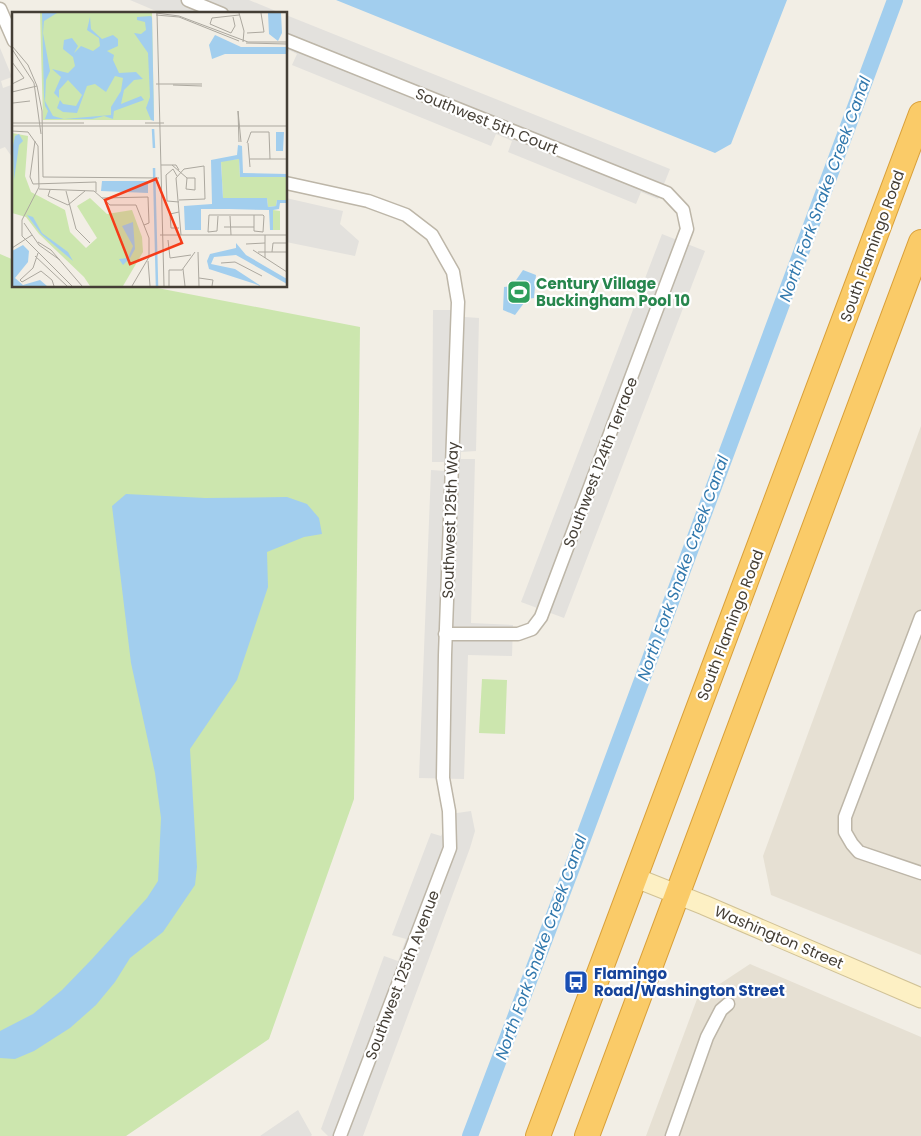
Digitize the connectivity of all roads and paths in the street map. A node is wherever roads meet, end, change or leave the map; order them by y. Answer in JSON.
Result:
{"nodes":[{"id":1,"x":188,"y":0,"type":"edge"},
{"id":2,"x":0,"y":9,"type":"edge"},
{"id":3,"x":217,"y":12,"type":"edge"},
{"id":4,"x":12,"y":36,"type":"edge"},
{"id":5,"x":288,"y":41,"type":"edge"},
{"id":6,"x":921,"y":114,"type":"edge"},
{"id":7,"x":288,"y":183,"type":"edge"},
{"id":8,"x":683,"y":210,"type":"joint"},
{"id":9,"x":921,"y":242,"type":"edge"},
{"id":10,"x":921,"y":617,"type":"edge"},
{"id":11,"x":445,"y":634,"type":"junction"},
{"id":12,"x":448,"y":811,"type":"joint"},
{"id":13,"x":921,"y":873,"type":"edge"},
{"id":14,"x":636,"y":878,"type":"junction"},
{"id":15,"x":677,"y":894,"type":"junction"},
{"id":16,"x":921,"y":998,"type":"edge"},
{"id":17,"x":728,"y":1004,"type":"dead end"},
{"id":18,"x":340,"y":1136,"type":"edge"},
{"id":19,"x":538,"y":1136,"type":"edge"},
{"id":20,"x":587,"y":1136,"type":"edge"},
{"id":21,"x":672,"y":1136,"type":"edge"}],
"edges":[{"from":1,"to":3,"type":"street"},
{"from":2,"to":4,"type":"street"},
{"from":5,"to":8,"type":"street","name":"Southwest 5th Court"},
{"from":6,"to":14,"type":"highway","name":"South Flamingo Road"},
{"from":7,"to":11,"type":"street","name":"Southwest 125th Way"},
{"from":8,"to":11,"type":"street","name":"Southwest 124th Terrace"},
{"from":9,"to":15,"type":"highway"},
{"from":10,"to":13,"type":"street"},
{"from":11,"to":12,"type":"street","name":"Southwest 125th Way"},
{"from":12,"to":18,"type":"street","name":"Southwest 125th Avenue"},
{"from":14,"to":15,"type":"street","name":"Washington Street"},
{"from":14,"to":19,"type":"highway","name":"South Flamingo Road"},
{"from":15,"to":16,"type":"street","name":"Washington Street"},
{"from":15,"to":20,"type":"highway"},
{"from":17,"to":21,"type":"street"}]}
